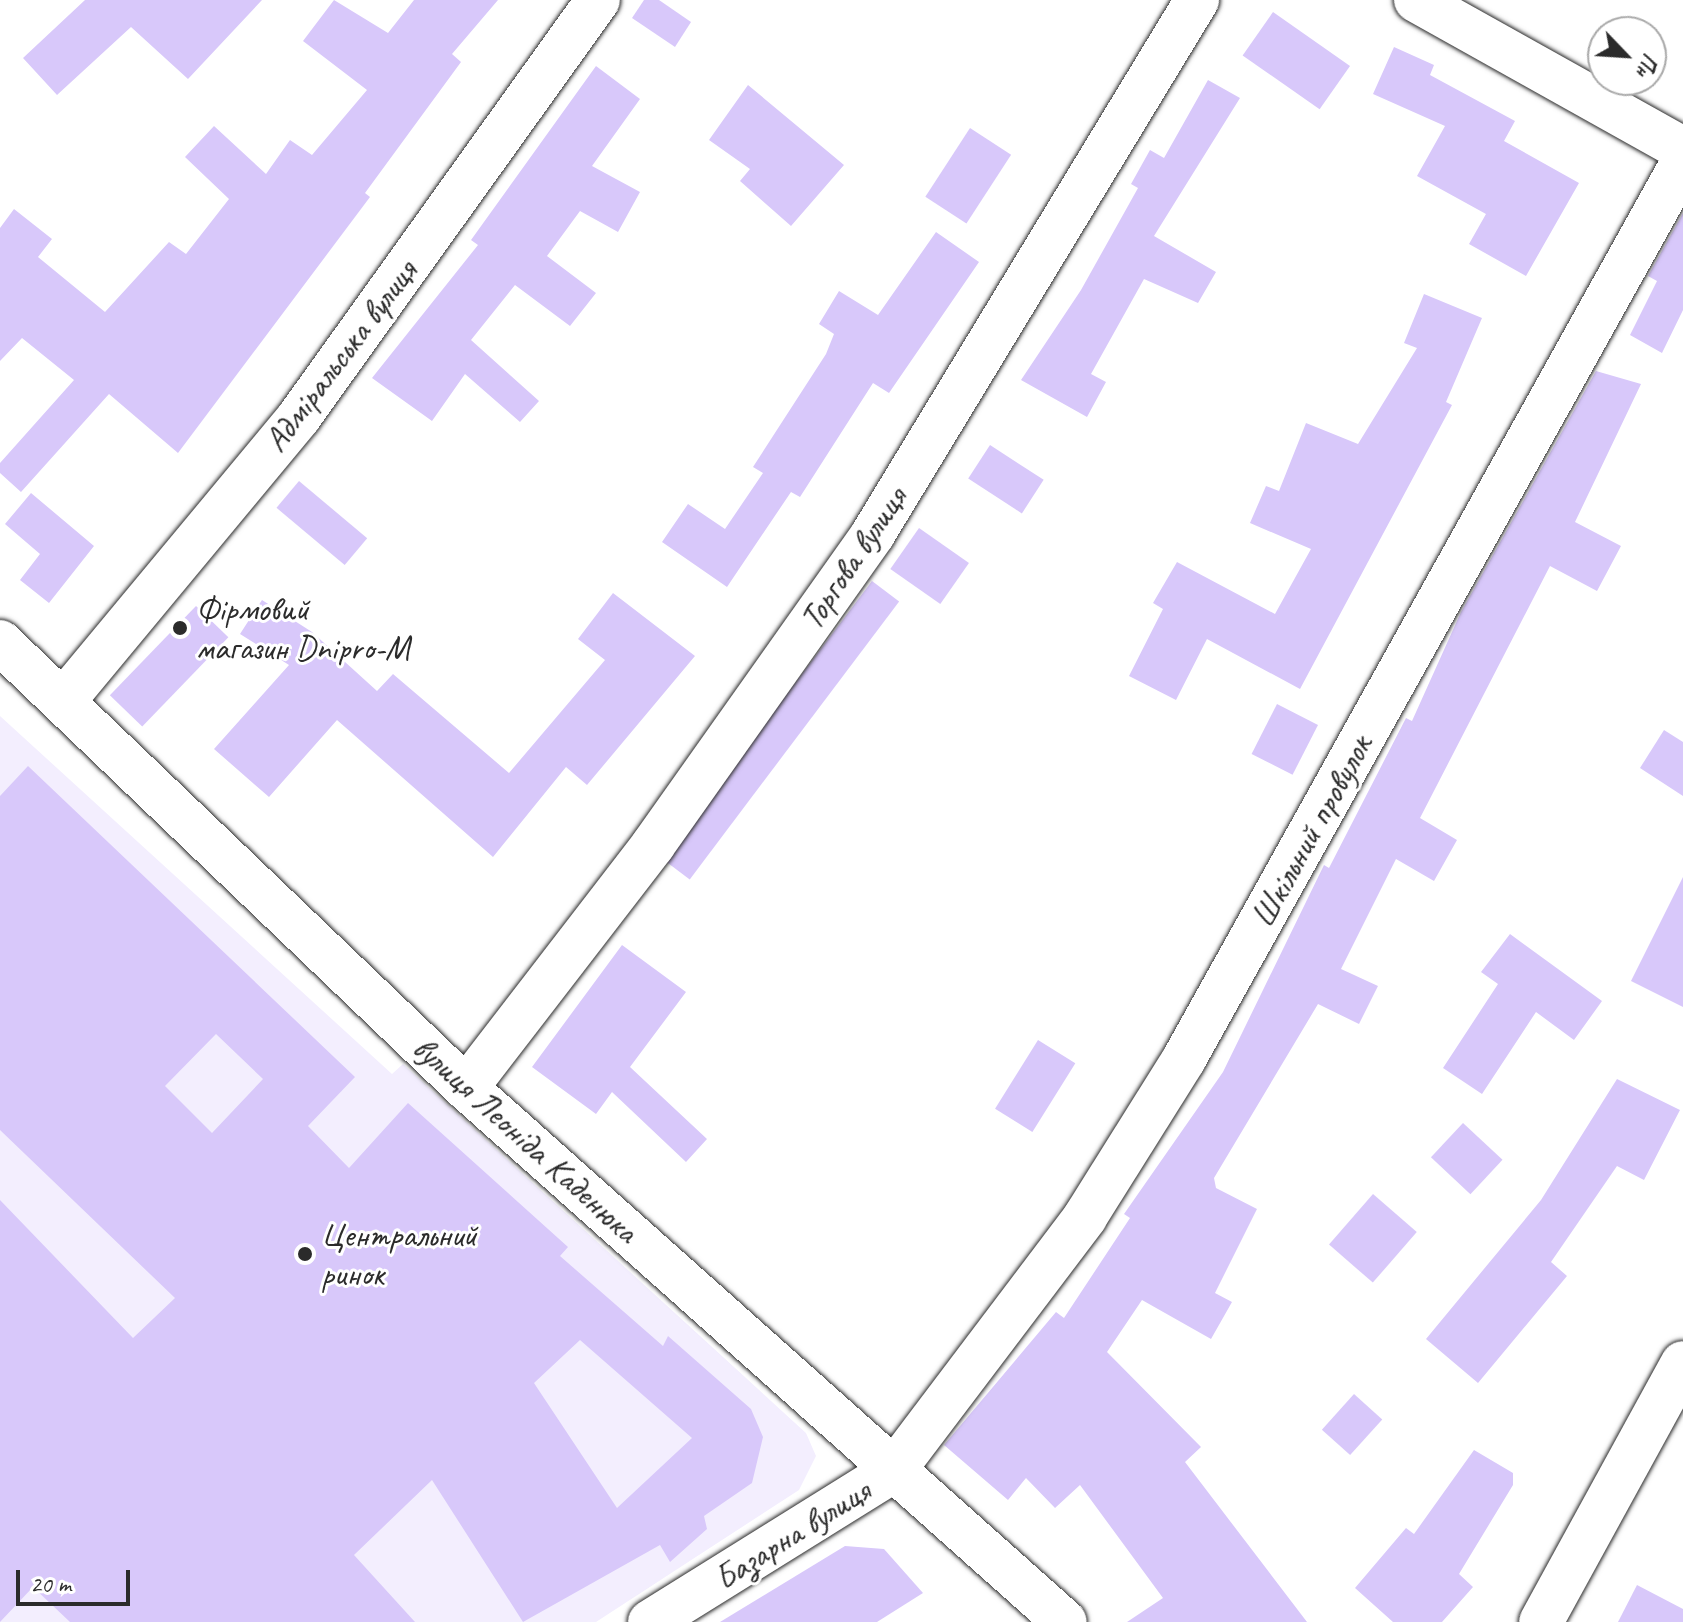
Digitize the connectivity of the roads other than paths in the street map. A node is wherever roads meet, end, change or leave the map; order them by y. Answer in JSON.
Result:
{"nodes":[{"id":1,"x":598,"y":0,"type":"edge"},
{"id":2,"x":1197,"y":0,"type":"edge"},
{"id":3,"x":1416,"y":0,"type":"edge"},
{"id":4,"x":1683,"y":149,"type":"edge"},
{"id":5,"x":1683,"y":162,"type":"edge"},
{"id":6,"x":0,"y":642,"type":"edge"},
{"id":7,"x":65,"y":699,"type":"junction"},
{"id":8,"x":466,"y":1088,"type":"junction"},
{"id":9,"x":1683,"y":1363,"type":"edge"},
{"id":10,"x":894,"y":1470,"type":"junction"},
{"id":11,"x":650,"y":1622,"type":"edge"},
{"id":12,"x":1065,"y":1622,"type":"edge"},
{"id":13,"x":1541,"y":1622,"type":"edge"}],
"edges":[{"from":1,"to":7,"type":"street","name":"Адміральська вулиця"},
{"from":2,"to":8,"type":"street","name":"Торгова вулиця"},
{"from":3,"to":4,"type":"street"},
{"from":5,"to":10,"type":"street","name":"Шкільний провулок"},
{"from":6,"to":7,"type":"street","name":"вулиця Леоніда Каденюка"},
{"from":7,"to":8,"type":"street","name":"вулиця Леоніда Каденюка"},
{"from":8,"to":10,"type":"street","name":"вулиця Леоніда Каденюка"},
{"from":9,"to":13,"type":"street"},
{"from":10,"to":11,"type":"street","name":"Базарна вулиця"},
{"from":10,"to":12,"type":"street","name":"вулиця Леоніда Каденюка"}]}
